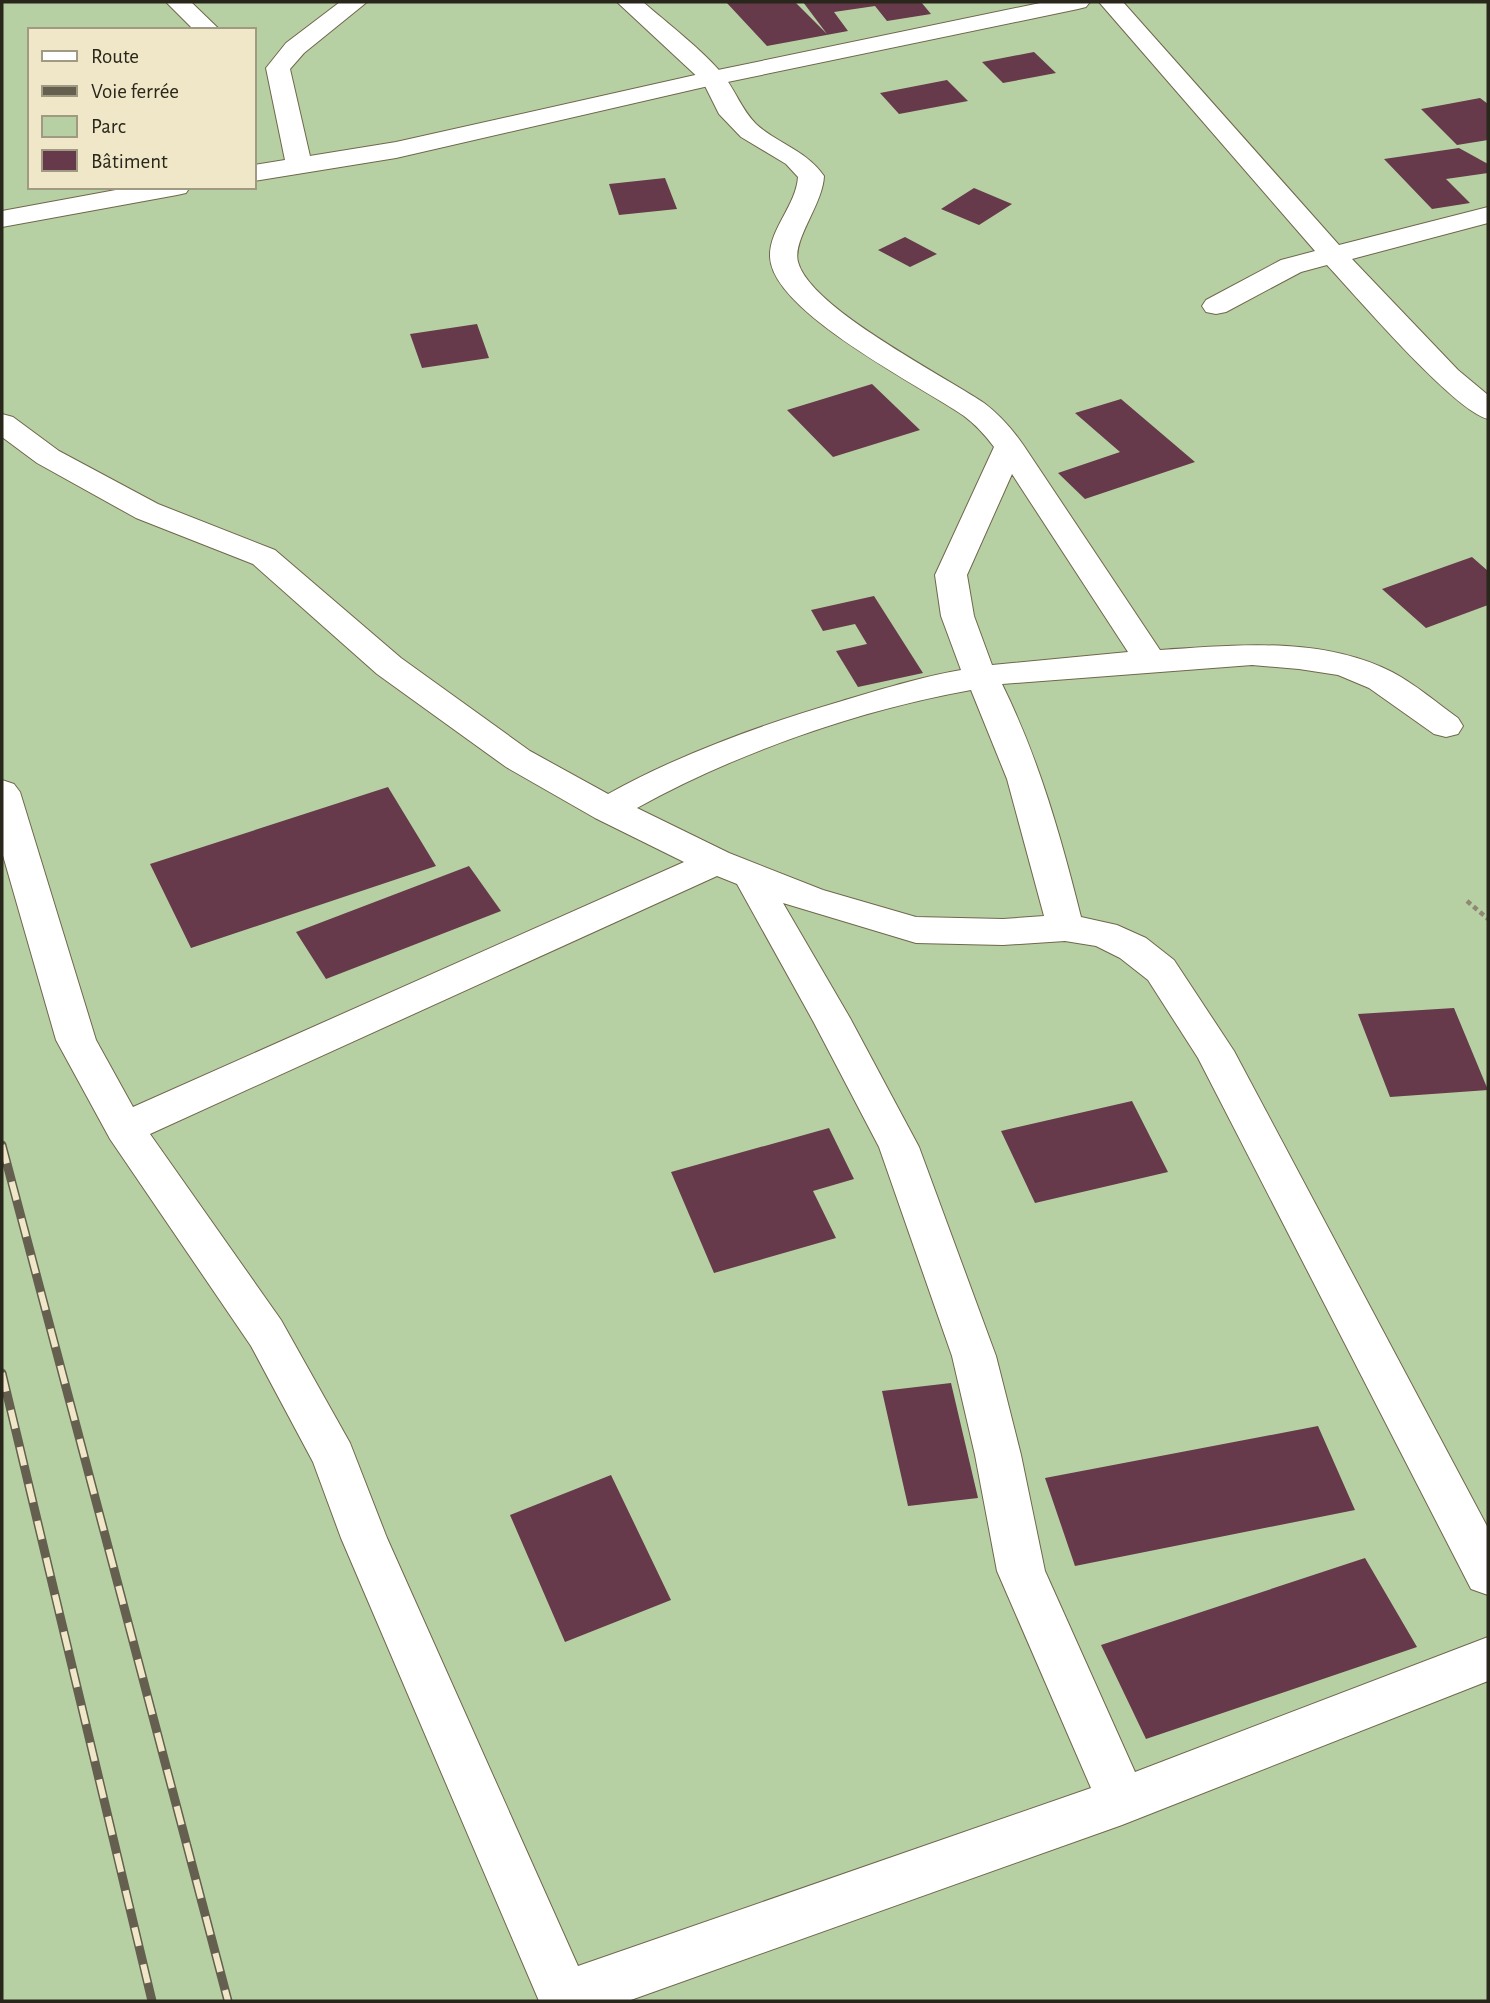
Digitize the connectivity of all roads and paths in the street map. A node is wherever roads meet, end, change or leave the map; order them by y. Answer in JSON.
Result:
{"nodes":[{"id":1,"x":178,"y":2,"type":"edge"},
{"id":2,"x":355,"y":2,"type":"edge"},
{"id":3,"x":629,"y":2,"type":"edge"},
{"id":4,"x":1078,"y":2,"type":"edge"},
{"id":5,"x":1111,"y":2,"type":"edge"},
{"id":6,"x":206,"y":28,"type":"edge"},
{"id":7,"x":256,"y":56,"type":"edge"},
{"id":8,"x":278,"y":68,"type":"junction"},
{"id":9,"x":713,"y":78,"type":"junction"},
{"id":10,"x":299,"y":165,"type":"junction"},
{"id":11,"x":256,"y":173,"type":"edge"},
{"id":12,"x":166,"y":189,"type":"edge"},
{"id":13,"x":1488,"y":215,"type":"edge"},
{"id":14,"x":2,"y":219,"type":"edge"},
{"id":15,"x":1332,"y":254,"type":"junction"},
{"id":16,"x":1216,"y":306,"type":"dead end"},
{"id":17,"x":1488,"y":410,"type":"edge"},
{"id":18,"x":2,"y":424,"type":"edge"},
{"id":19,"x":1009,"y":446,"type":"junction"},
{"id":20,"x":1150,"y":660,"type":"junction"},
{"id":21,"x":980,"y":677,"type":"junction"},
{"id":22,"x":1446,"y":726,"type":"dead end"},
{"id":23,"x":2,"y":792,"type":"edge"},
{"id":24,"x":608,"y":808,"type":"junction"},
{"id":25,"x":733,"y":868,"type":"junction"},
{"id":26,"x":1467,"y":901,"type":"dead end"},
{"id":27,"x":1488,"y":919,"type":"edge"},
{"id":28,"x":1065,"y":928,"type":"junction"},
{"id":29,"x":124,"y":1128,"type":"junction"},
{"id":30,"x":1488,"y":1574,"type":"edge"},
{"id":31,"x":1488,"y":1659,"type":"edge"},
{"id":32,"x":1122,"y":1801,"type":"junction"},
{"id":33,"x":565,"y":1999,"type":"edge"}],
"edges":[{"from":1,"to":6,"type":"street"},
{"from":2,"to":8,"type":"street"},
{"from":3,"to":9,"type":"street"},
{"from":4,"to":9,"type":"street"},
{"from":5,"to":15,"type":"street"},
{"from":7,"to":8,"type":"street"},
{"from":8,"to":10,"type":"street"},
{"from":9,"to":10,"type":"street"},
{"from":9,"to":19,"type":"street"},
{"from":10,"to":11,"type":"street"},
{"from":12,"to":14,"type":"street"},
{"from":13,"to":15,"type":"street"},
{"from":15,"to":16,"type":"street"},
{"from":15,"to":17,"type":"street"},
{"from":18,"to":24,"type":"street"},
{"from":19,"to":20,"type":"street"},
{"from":19,"to":21,"type":"street"},
{"from":20,"to":21,"type":"street"},
{"from":20,"to":22,"type":"street"},
{"from":21,"to":24,"type":"street"},
{"from":21,"to":28,"type":"street"},
{"from":23,"to":29,"type":"street"},
{"from":24,"to":25,"type":"street"},
{"from":25,"to":28,"type":"street"},
{"from":25,"to":29,"type":"street"},
{"from":25,"to":32,"type":"street"},
{"from":26,"to":27,"type":"path"},
{"from":28,"to":30,"type":"street"},
{"from":29,"to":33,"type":"street"},
{"from":31,"to":32,"type":"street"},
{"from":32,"to":33,"type":"street"}]}
